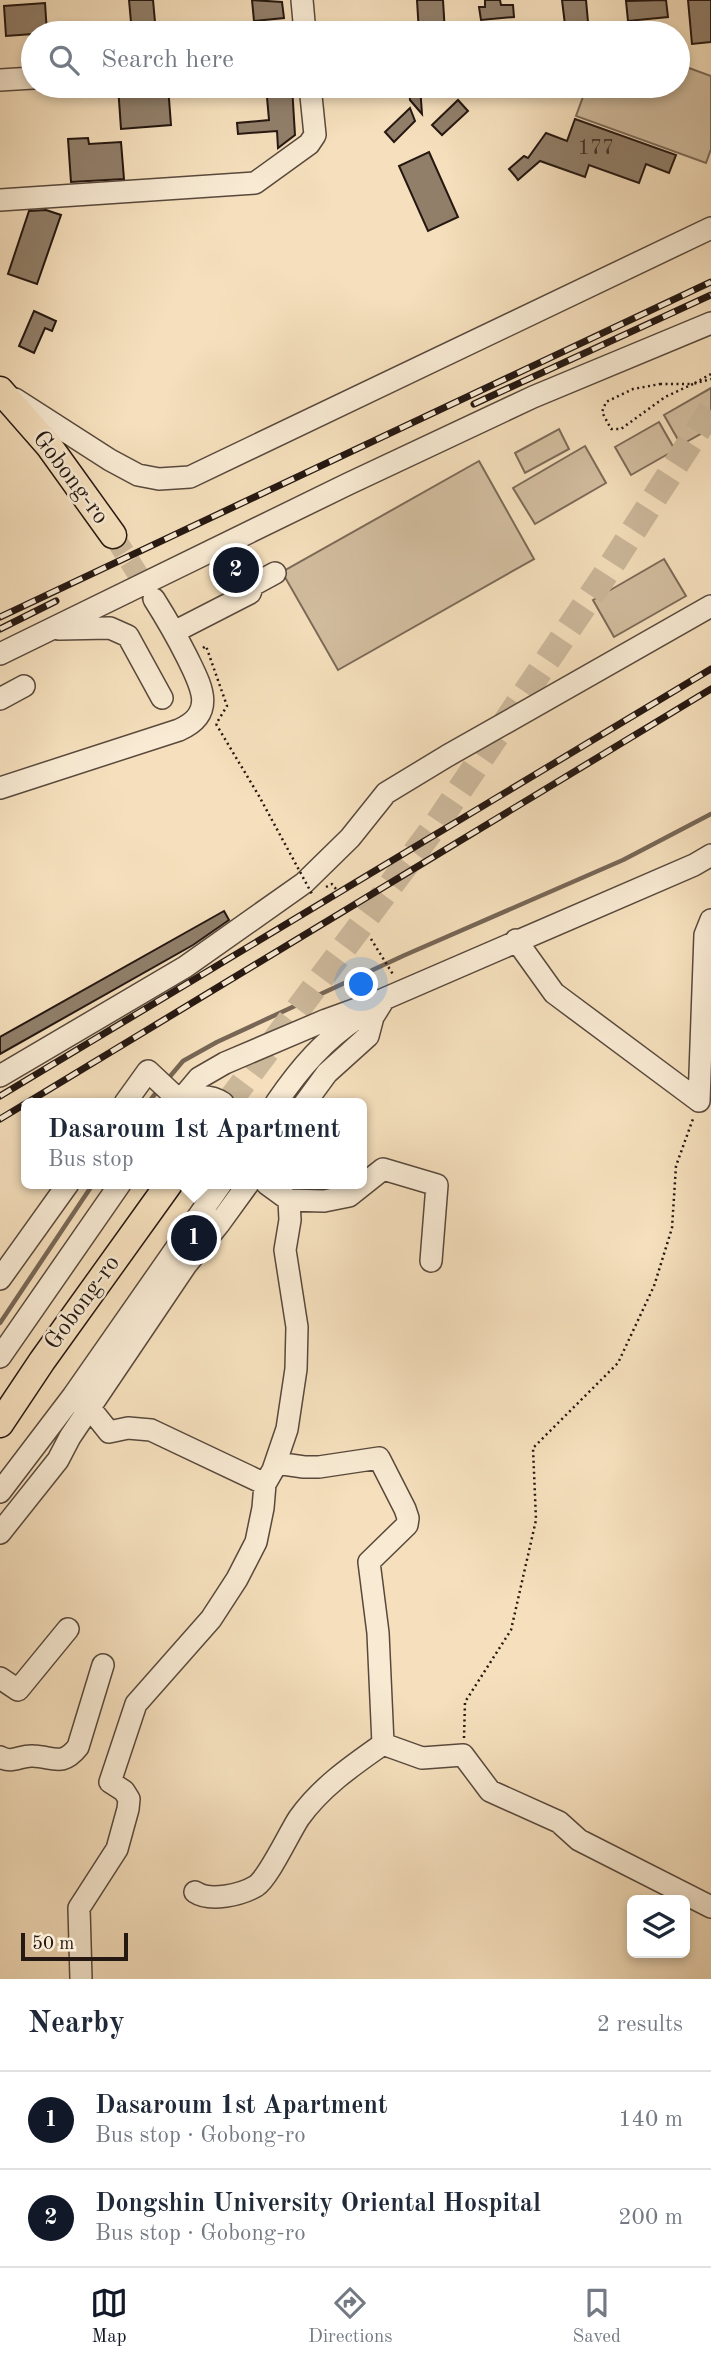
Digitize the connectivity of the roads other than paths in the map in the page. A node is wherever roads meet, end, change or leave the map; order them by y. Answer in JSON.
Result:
{"nodes":[{"id":1,"x":302,"y":0,"type":"edge"},
{"id":2,"x":304,"y":21,"type":"edge"},
{"id":3,"x":21,"y":79,"type":"edge"},
{"id":4,"x":0,"y":80,"type":"edge"},
{"id":5,"x":311,"y":98,"type":"edge"},
{"id":6,"x":0,"y":200,"type":"edge"},
{"id":7,"x":711,"y":228,"type":"edge"},
{"id":8,"x":711,"y":323,"type":"edge"},
{"id":9,"x":2,"y":391,"type":"edge"},
{"id":10,"x":113,"y":535,"type":"tunnel mouth"},
{"id":11,"x":275,"y":573,"type":"dead end"},
{"id":12,"x":154,"y":599,"type":"tunnel mouth"},
{"id":13,"x":711,"y":606,"type":"edge"},
{"id":14,"x":47,"y":630,"type":"junction"},
{"id":15,"x":174,"y":632,"type":"junction"},
{"id":16,"x":0,"y":654,"type":"edge"},
{"id":17,"x":24,"y":686,"type":"dead end"},
{"id":18,"x":162,"y":698,"type":"dead end"},
{"id":19,"x":0,"y":699,"type":"edge"},
{"id":20,"x":0,"y":788,"type":"edge"},
{"id":21,"x":711,"y":855,"type":"edge"},
{"id":22,"x":711,"y":920,"type":"edge"},
{"id":23,"x":516,"y":940,"type":"junction"},
{"id":24,"x":384,"y":999,"type":"junction"},
{"id":25,"x":0,"y":1076,"type":"edge"},
{"id":26,"x":129,"y":1098,"type":"edge"},
{"id":27,"x":175,"y":1098,"type":"edge"},
{"id":28,"x":179,"y":1098,"type":"edge"},
{"id":29,"x":194,"y":1098,"type":"edge"},
{"id":30,"x":216,"y":1098,"type":"edge"},
{"id":31,"x":280,"y":1098,"type":"edge"},
{"id":32,"x":309,"y":1098,"type":"edge"},
{"id":33,"x":367,"y":1182,"type":"edge"},
{"id":34,"x":64,"y":1189,"type":"edge"},
{"id":35,"x":117,"y":1189,"type":"edge"},
{"id":36,"x":165,"y":1189,"type":"edge"},
{"id":37,"x":220,"y":1189,"type":"edge"},
{"id":38,"x":243,"y":1189,"type":"edge"},
{"id":39,"x":274,"y":1189,"type":"edge"},
{"id":40,"x":358,"y":1189,"type":"edge"},
{"id":41,"x":289,"y":1200,"type":"junction"},
{"id":42,"x":211,"y":1218,"type":"junction"},
{"id":43,"x":431,"y":1261,"type":"dead end"},
{"id":44,"x":0,"y":1279,"type":"edge"},
{"id":45,"x":0,"y":1357,"type":"edge"},
{"id":46,"x":81,"y":1403,"type":"junction"},
{"id":47,"x":0,"y":1424,"type":"edge"},
{"id":48,"x":276,"y":1463,"type":"junction"},
{"id":49,"x":265,"y":1484,"type":"junction"},
{"id":50,"x":0,"y":1492,"type":"edge"},
{"id":51,"x":0,"y":1533,"type":"edge"},
{"id":52,"x":68,"y":1629,"type":"dead end"},
{"id":53,"x":103,"y":1665,"type":"dead end"},
{"id":54,"x":0,"y":1678,"type":"edge"},
{"id":55,"x":383,"y":1744,"type":"junction"},
{"id":56,"x":0,"y":1757,"type":"edge"},
{"id":57,"x":195,"y":1892,"type":"dead end"},
{"id":58,"x":711,"y":1907,"type":"edge"},
{"id":59,"x":81,"y":1979,"type":"edge"}],
"edges":[{"from":1,"to":2,"type":"street"},
{"from":3,"to":4,"type":"street"},
{"from":5,"to":6,"type":"street"},
{"from":7,"to":9,"type":"street"},
{"from":8,"to":14,"type":"street"},
{"from":9,"to":10,"type":"main road","name":"Gobong-ro"},
{"from":11,"to":15,"type":"street"},
{"from":12,"to":15,"type":"street"},
{"from":13,"to":25,"type":"street"},
{"from":14,"to":16,"type":"street"},
{"from":14,"to":18,"type":"street"},
{"from":15,"to":20,"type":"street"},
{"from":17,"to":19,"type":"street"},
{"from":21,"to":23,"type":"street"},
{"from":22,"to":23,"type":"street"},
{"from":23,"to":24,"type":"street"},
{"from":24,"to":28,"type":"street"},
{"from":24,"to":31,"type":"street"},
{"from":24,"to":32,"type":"street"},
{"from":26,"to":27,"type":"street"},
{"from":29,"to":30,"type":"street"},
{"from":33,"to":43,"type":"street"},
{"from":34,"to":44,"type":"street"},
{"from":35,"to":45,"type":"street"},
{"from":36,"to":47,"type":"main road","name":"Gobong-ro"},
{"from":37,"to":42,"type":"street"},
{"from":38,"to":42,"type":"street"},
{"from":39,"to":41,"type":"street"},
{"from":40,"to":41,"type":"street"},
{"from":41,"to":48,"type":"street"},
{"from":42,"to":46,"type":"street"},
{"from":46,"to":49,"type":"street"},
{"from":46,"to":50,"type":"street"},
{"from":46,"to":51,"type":"street"},
{"from":48,"to":49,"type":"street"},
{"from":48,"to":55,"type":"street"},
{"from":49,"to":59,"type":"street"},
{"from":52,"to":54,"type":"street"},
{"from":53,"to":56,"type":"street"},
{"from":55,"to":57,"type":"street"},
{"from":55,"to":58,"type":"street"}]}
